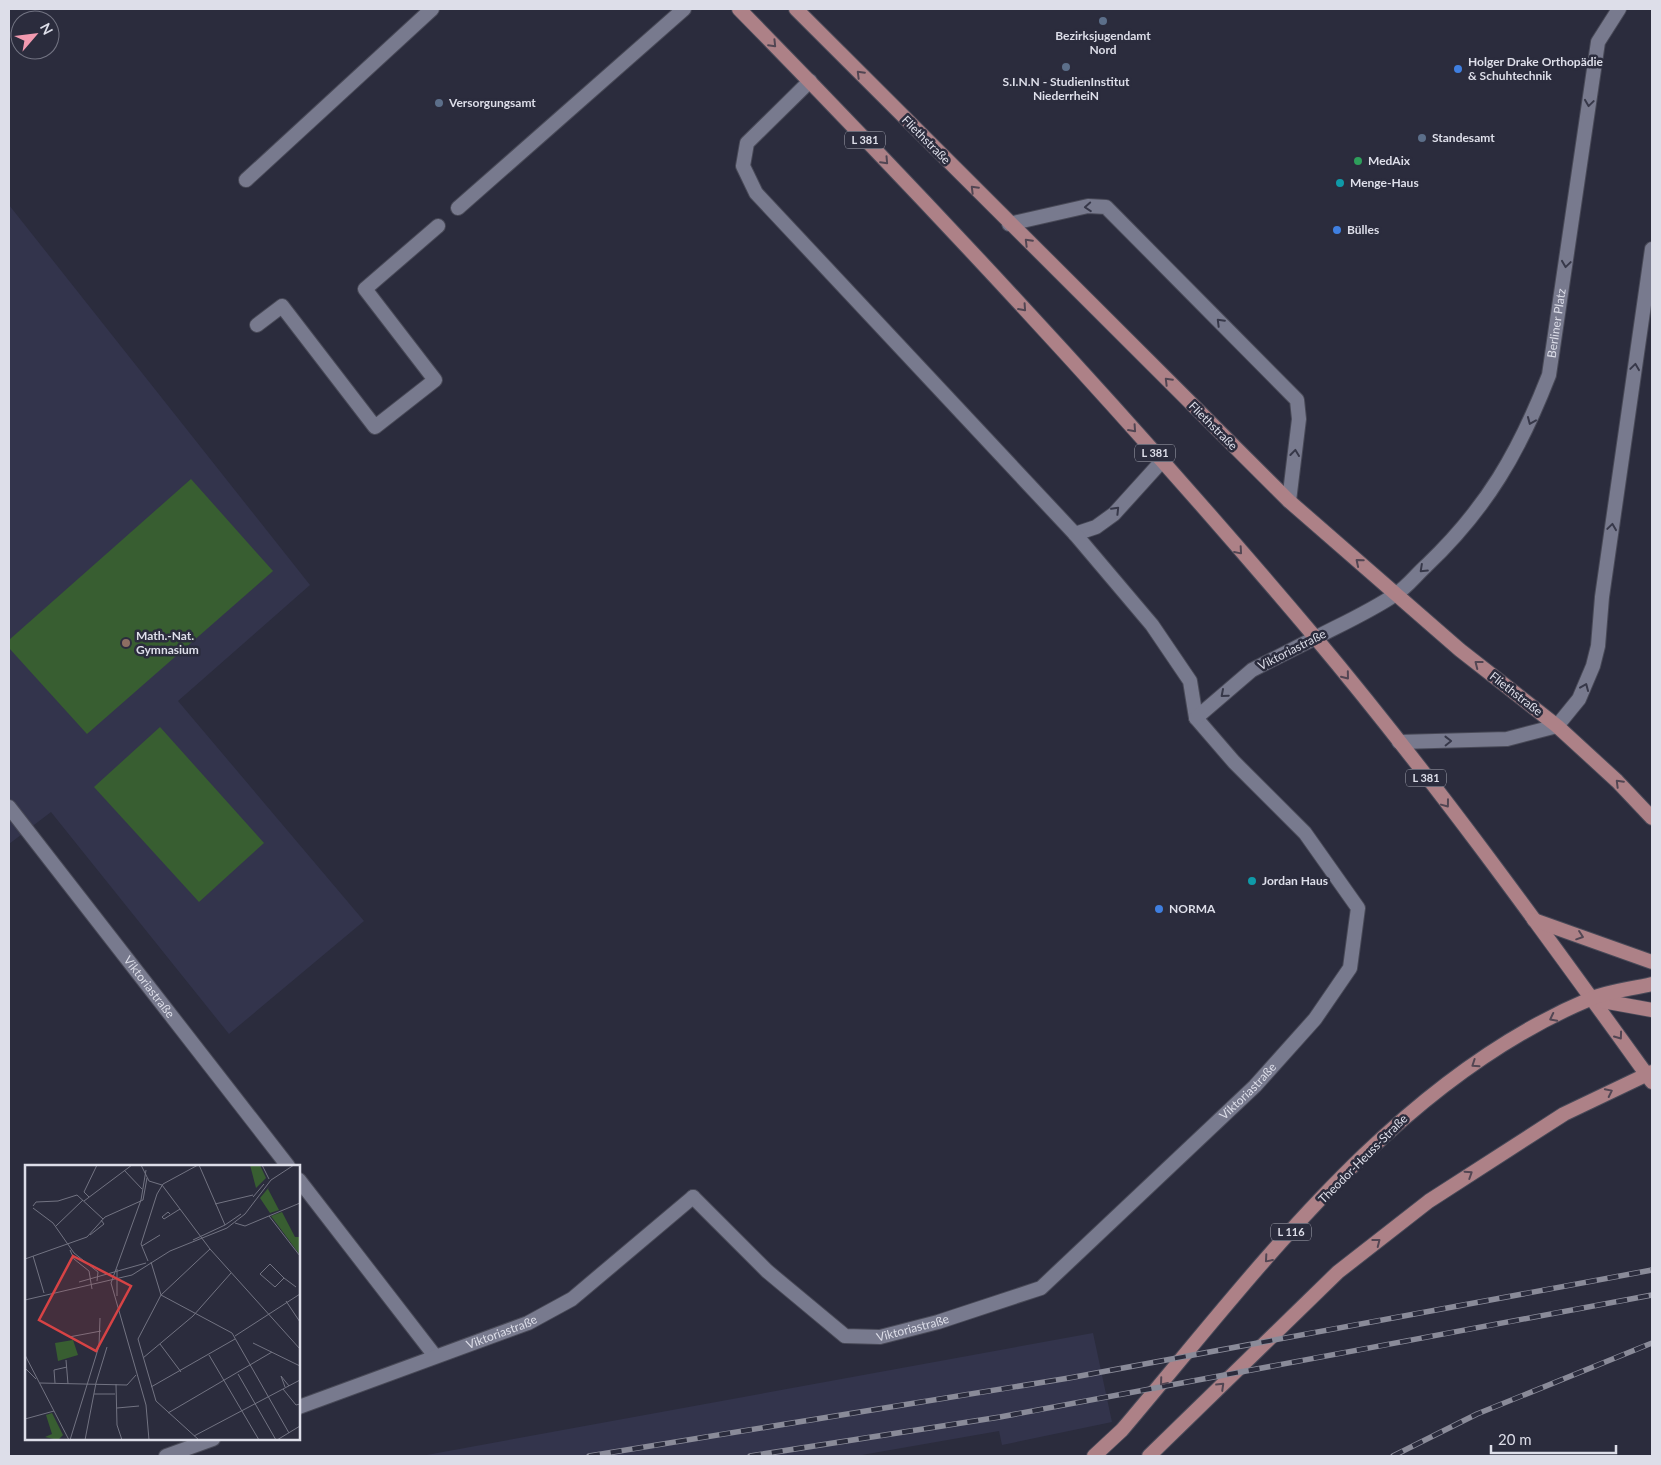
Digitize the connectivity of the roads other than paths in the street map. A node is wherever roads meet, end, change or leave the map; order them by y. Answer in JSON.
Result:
{"nodes":[{"id":1,"x":432,"y":9,"type":"edge"},
{"id":2,"x":684,"y":9,"type":"edge"},
{"id":3,"x":739,"y":9,"type":"edge"},
{"id":4,"x":796,"y":9,"type":"edge"},
{"id":5,"x":1619,"y":9,"type":"edge"},
{"id":6,"x":810,"y":81,"type":"junction"},
{"id":7,"x":246,"y":180,"type":"dead end"},
{"id":8,"x":458,"y":208,"type":"dead end"},
{"id":9,"x":1009,"y":224,"type":"junction"},
{"id":10,"x":438,"y":226,"type":"dead end"},
{"id":11,"x":1652,"y":250,"type":"edge"},
{"id":12,"x":257,"y":325,"type":"dead end"},
{"id":13,"x":1162,"y":462,"type":"junction"},
{"id":14,"x":1289,"y":501,"type":"junction"},
{"id":15,"x":1074,"y":534,"type":"junction"},
{"id":16,"x":1396,"y":594,"type":"junction"},
{"id":17,"x":1315,"y":638,"type":"junction"},
{"id":18,"x":1196,"y":718,"type":"junction"},
{"id":19,"x":1557,"y":726,"type":"junction"},
{"id":20,"x":1399,"y":742,"type":"junction"},
{"id":21,"x":9,"y":807,"type":"edge"},
{"id":22,"x":1652,"y":818,"type":"edge"},
{"id":23,"x":1534,"y":920,"type":"junction"},
{"id":24,"x":1652,"y":962,"type":"edge"},
{"id":25,"x":1652,"y":984,"type":"edge"},
{"id":26,"x":1591,"y":999,"type":"junction"},
{"id":27,"x":1652,"y":1010,"type":"edge"},
{"id":28,"x":1650,"y":1076,"type":"edge"},
{"id":29,"x":287,"y":1165,"type":"edge"},
{"id":30,"x":300,"y":1181,"type":"edge"},
{"id":31,"x":435,"y":1356,"type":"junction"},
{"id":32,"x":300,"y":1407,"type":"edge"},
{"id":33,"x":210,"y":1440,"type":"edge"},
{"id":34,"x":166,"y":1456,"type":"edge"},
{"id":35,"x":1094,"y":1456,"type":"edge"},
{"id":36,"x":1149,"y":1456,"type":"edge"}],
"edges":[{"from":1,"to":7,"type":"street"},
{"from":2,"to":8,"type":"street"},
{"from":3,"to":6,"type":"main road","number":"L 381","one_way":true},
{"from":9,"to":4,"type":"main road","name":"Fliethstraße","one_way":true},
{"from":5,"to":16,"type":"street","name":"Berliner Platz","one_way":true},
{"from":6,"to":13,"type":"main road","number":"L 381","one_way":true},
{"from":6,"to":15,"type":"street"},
{"from":14,"to":9,"type":"main road","name":"Fliethstraße","one_way":true},
{"from":14,"to":9,"type":"street","one_way":true},
{"from":10,"to":12,"type":"street"},
{"from":19,"to":11,"type":"street","one_way":true},
{"from":15,"to":13,"type":"street","one_way":true},
{"from":13,"to":17,"type":"main road","number":"L 381","one_way":true},
{"from":16,"to":14,"type":"main road","name":"Fliethstraße","one_way":true},
{"from":15,"to":18,"type":"street"},
{"from":16,"to":17,"type":"street","name":"Viktoriastraße"},
{"from":19,"to":16,"type":"main road","name":"Fliethstraße","one_way":true},
{"from":17,"to":18,"type":"street","name":"Viktoriastraße","one_way":true},
{"from":17,"to":20,"type":"main road","number":"L 381","one_way":true},
{"from":18,"to":31,"type":"street","name":"Viktoriastraße"},
{"from":20,"to":19,"type":"street","one_way":true},
{"from":22,"to":19,"type":"main road","name":"Fliethstraße","one_way":true},
{"from":20,"to":23,"type":"main road","number":"L 381","one_way":true},
{"from":21,"to":29,"type":"street","name":"Viktoriastraße"},
{"from":23,"to":24,"type":"main road","one_way":true},
{"from":23,"to":26,"type":"main road","number":"L 381"},
{"from":25,"to":26,"type":"main road","number":"L 116"},
{"from":26,"to":27,"type":"main road"},
{"from":26,"to":28,"type":"main road","number":"L 381","one_way":true},
{"from":26,"to":35,"type":"main road","name":"Theodor-Heuss-Straße","number":"L 116","one_way":true},
{"from":36,"to":28,"type":"main road","one_way":true},
{"from":30,"to":31,"type":"street"},
{"from":31,"to":32,"type":"street","name":"Viktoriastraße"},
{"from":33,"to":34,"type":"street"}]}
